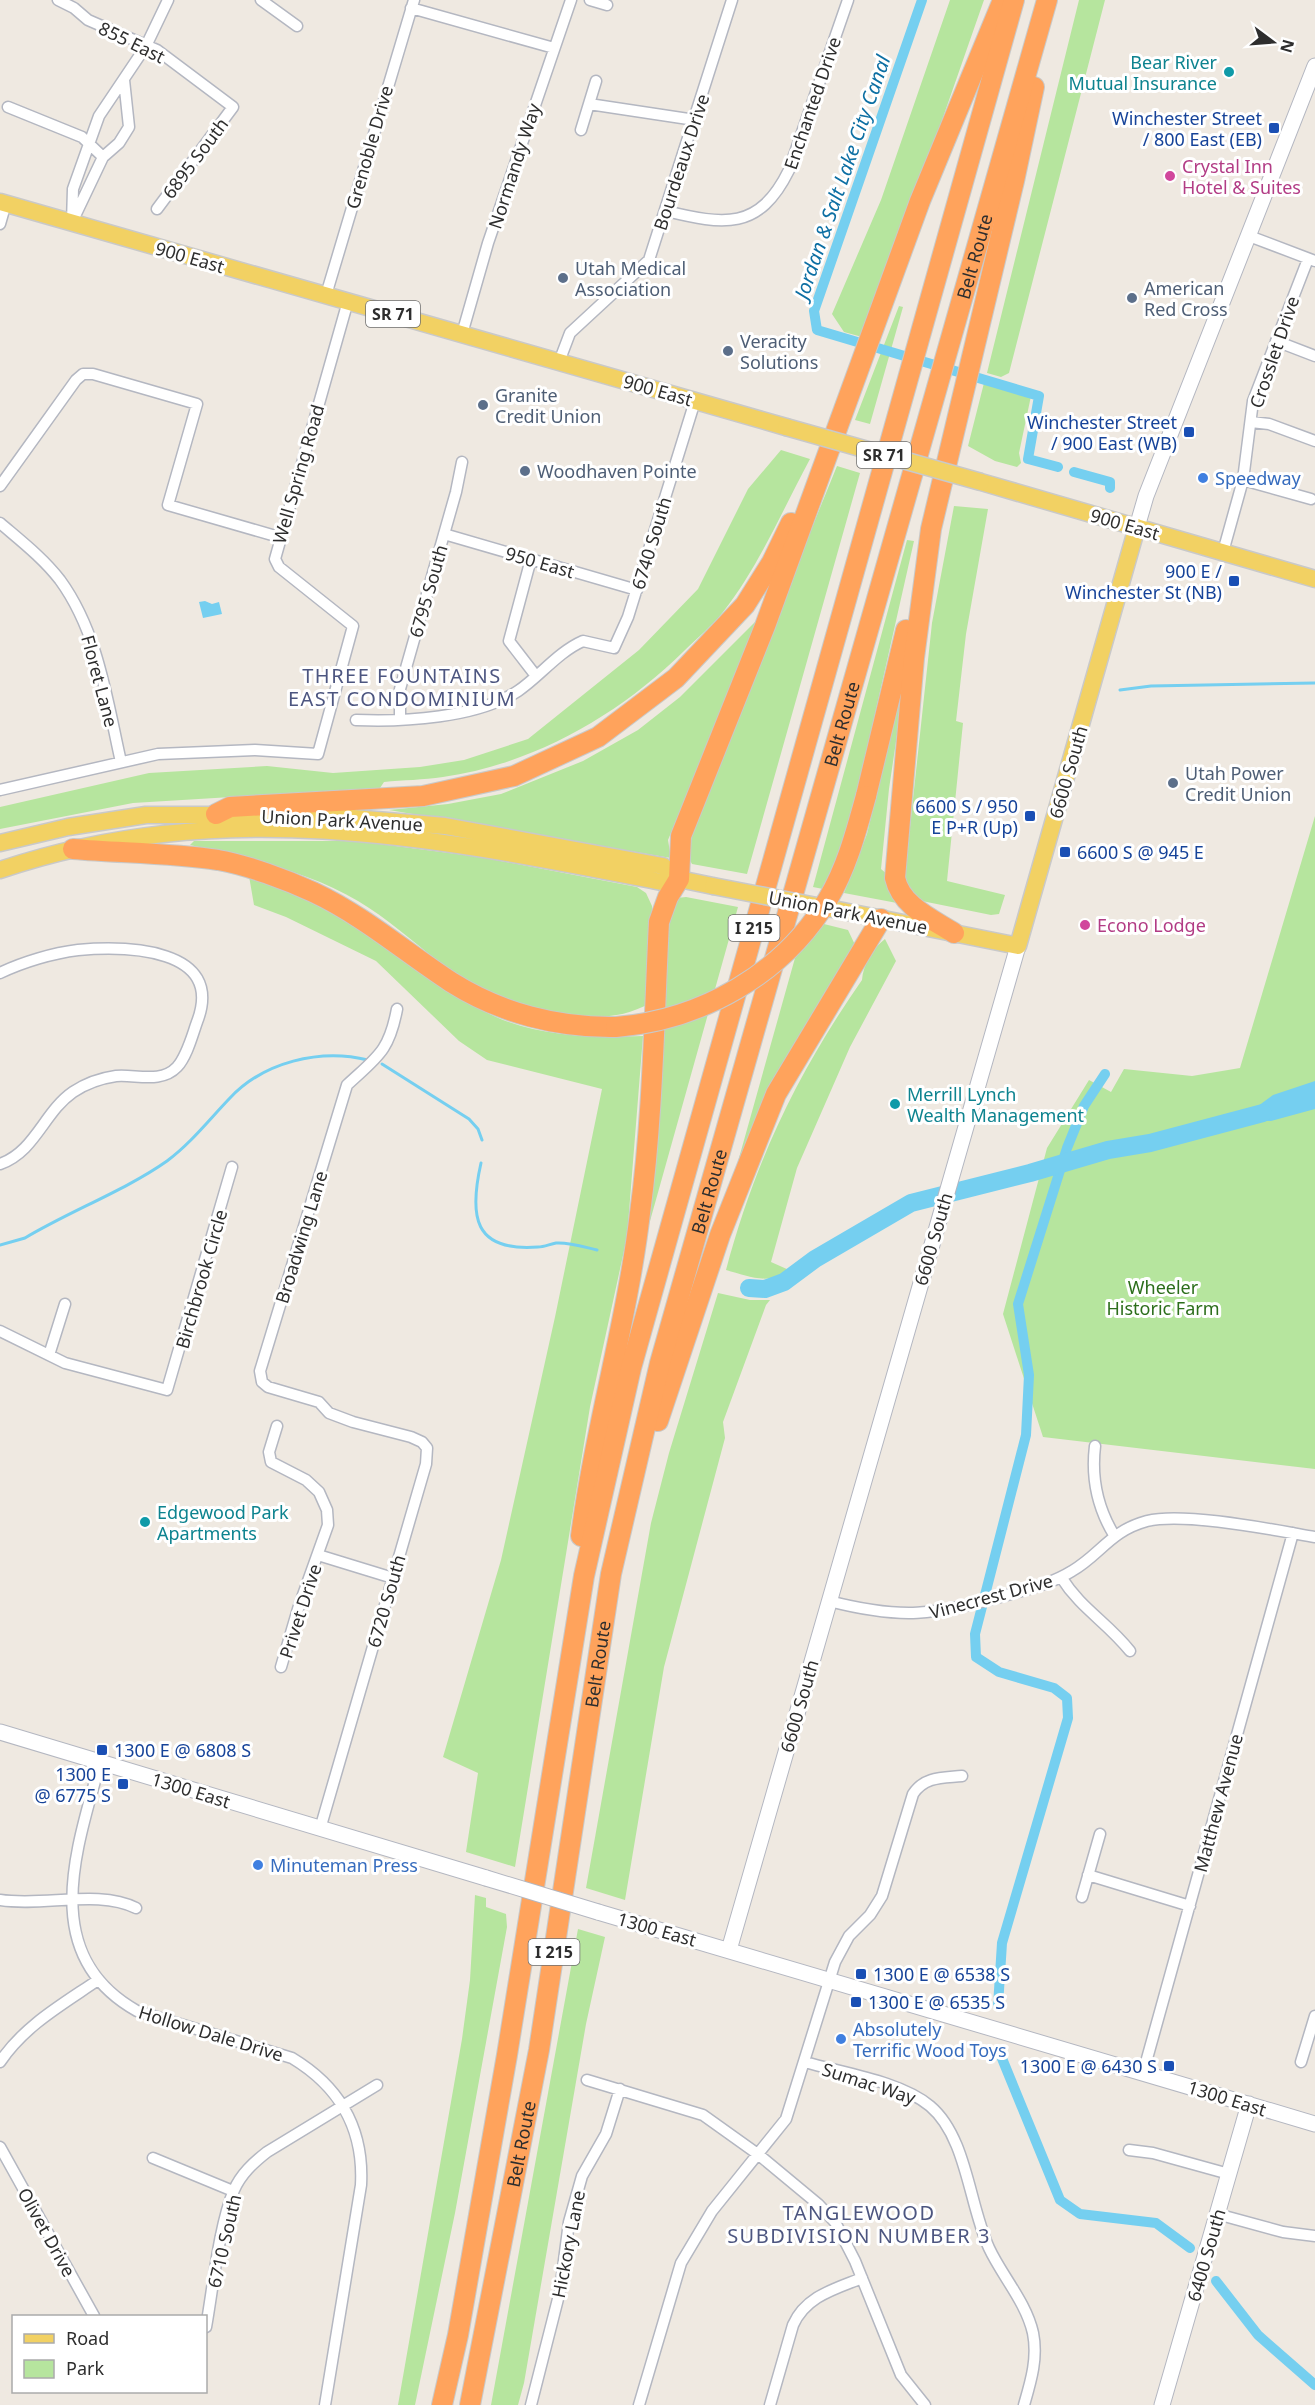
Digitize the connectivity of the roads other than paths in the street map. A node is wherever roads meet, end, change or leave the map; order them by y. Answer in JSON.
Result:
{"nodes":[{"id":1,"x":58,"y":0,"type":"edge"},
{"id":2,"x":168,"y":0,"type":"edge"},
{"id":3,"x":261,"y":0,"type":"edge"},
{"id":4,"x":571,"y":0,"type":"edge"},
{"id":5,"x":590,"y":0,"type":"edge"},
{"id":6,"x":732,"y":0,"type":"edge"},
{"id":7,"x":848,"y":0,"type":"edge"},
{"id":8,"x":1003,"y":0,"type":"edge"},
{"id":9,"x":1014,"y":0,"type":"edge"},
{"id":10,"x":1047,"y":0,"type":"edge"},
{"id":11,"x":1052,"y":0,"type":"edge"},
{"id":12,"x":413,"y":4,"type":"edge"},
{"id":13,"x":607,"y":5,"type":"dead end"},
{"id":14,"x":297,"y":26,"type":"dead end"},
{"id":15,"x":146,"y":46,"type":"junction"},
{"id":16,"x":554,"y":48,"type":"junction"},
{"id":17,"x":1315,"y":66,"type":"edge"},
{"id":18,"x":124,"y":80,"type":"junction"},
{"id":19,"x":596,"y":81,"type":"dead end"},
{"id":20,"x":589,"y":104,"type":"junction"},
{"id":21,"x":8,"y":106,"type":"dead end"},
{"id":22,"x":233,"y":107,"type":"joint"},
{"id":23,"x":695,"y":120,"type":"junction"},
{"id":24,"x":581,"y":130,"type":"dead end"},
{"id":25,"x":90,"y":142,"type":"junction"},
{"id":26,"x":104,"y":157,"type":"junction"},
{"id":27,"x":3,"y":203,"type":"edge"},
{"id":28,"x":157,"y":209,"type":"dead end"},
{"id":29,"x":666,"y":211,"type":"junction"},
{"id":30,"x":72,"y":222,"type":"junction"},
{"id":31,"x":0,"y":224,"type":"edge"},
{"id":32,"x":1249,"y":236,"type":"junction"},
{"id":33,"x":1311,"y":260,"type":"edge"},
{"id":34,"x":326,"y":295,"type":"junction"},
{"id":35,"x":348,"y":301,"type":"junction"},
{"id":36,"x":462,"y":334,"type":"junction"},
{"id":37,"x":1276,"y":341,"type":"junction"},
{"id":38,"x":1315,"y":356,"type":"edge"},
{"id":39,"x":559,"y":362,"type":"junction"},
{"id":40,"x":850,"y":392,"type":"junction"},
{"id":41,"x":695,"y":401,"type":"junction"},
{"id":42,"x":1251,"y":422,"type":"junction"},
{"id":43,"x":1315,"y":441,"type":"edge"},
{"id":44,"x":462,"y":462,"type":"dead end"},
{"id":45,"x":1243,"y":480,"type":"junction"},
{"id":46,"x":0,"y":486,"type":"edge"},
{"id":47,"x":1311,"y":499,"type":"dead end"},
{"id":48,"x":0,"y":523,"type":"edge"},
{"id":49,"x":1137,"y":527,"type":"junction"},
{"id":50,"x":931,"y":529,"type":"junction"},
{"id":51,"x":444,"y":534,"type":"junction"},
{"id":52,"x":279,"y":537,"type":"junction"},
{"id":53,"x":1223,"y":552,"type":"junction"},
{"id":54,"x":531,"y":559,"type":"junction"},
{"id":55,"x":1315,"y":579,"type":"edge"},
{"id":56,"x":637,"y":590,"type":"junction"},
{"id":57,"x":536,"y":676,"type":"junction"},
{"id":58,"x":356,"y":720,"type":"dead end"},
{"id":59,"x":400,"y":720,"type":"junction"},
{"id":60,"x":121,"y":762,"type":"junction"},
{"id":61,"x":0,"y":790,"type":"edge"},
{"id":62,"x":216,"y":814,"type":"junction"},
{"id":63,"x":0,"y":843,"type":"edge"},
{"id":64,"x":73,"y":849,"type":"junction"},
{"id":65,"x":0,"y":870,"type":"edge"},
{"id":66,"x":679,"y":879,"type":"junction"},
{"id":67,"x":881,"y":919,"type":"junction"},
{"id":68,"x":954,"y":933,"type":"junction"},
{"id":69,"x":1018,"y":946,"type":"junction"},
{"id":70,"x":0,"y":973,"type":"edge"},
{"id":71,"x":397,"y":1010,"type":"dead end"},
{"id":72,"x":0,"y":1164,"type":"edge"},
{"id":73,"x":232,"y":1167,"type":"dead end"},
{"id":74,"x":65,"y":1304,"type":"dead end"},
{"id":75,"x":0,"y":1331,"type":"edge"},
{"id":76,"x":49,"y":1355,"type":"junction"},
{"id":77,"x":353,"y":1422,"type":"joint"},
{"id":78,"x":277,"y":1425,"type":"dead end"},
{"id":79,"x":1095,"y":1446,"type":"dead end"},
{"id":80,"x":1293,"y":1533,"type":"junction"},
{"id":81,"x":620,"y":1534,"type":"junction"},
{"id":82,"x":1114,"y":1535,"type":"junction"},
{"id":83,"x":1315,"y":1536,"type":"edge"},
{"id":84,"x":318,"y":1555,"type":"junction"},
{"id":85,"x":1061,"y":1577,"type":"junction"},
{"id":86,"x":393,"y":1578,"type":"junction"},
{"id":87,"x":830,"y":1601,"type":"junction"},
{"id":88,"x":1130,"y":1651,"type":"dead end"},
{"id":89,"x":281,"y":1667,"type":"dead end"},
{"id":90,"x":0,"y":1732,"type":"edge"},
{"id":91,"x":100,"y":1762,"type":"junction"},
{"id":92,"x":962,"y":1776,"type":"dead end"},
{"id":93,"x":320,"y":1829,"type":"junction"},
{"id":94,"x":1100,"y":1834,"type":"dead end"},
{"id":95,"x":537,"y":1866,"type":"junction"},
{"id":96,"x":1088,"y":1875,"type":"junction"},
{"id":97,"x":1082,"y":1897,"type":"dead end"},
{"id":98,"x":0,"y":1900,"type":"edge"},
{"id":99,"x":72,"y":1901,"type":"junction"},
{"id":100,"x":1190,"y":1906,"type":"junction"},
{"id":101,"x":136,"y":1908,"type":"dead end"},
{"id":102,"x":729,"y":1950,"type":"junction"},
{"id":103,"x":98,"y":1980,"type":"junction"},
{"id":104,"x":828,"y":1980,"type":"junction"},
{"id":105,"x":1315,"y":2016,"type":"edge"},
{"id":106,"x":0,"y":2062,"type":"edge"},
{"id":107,"x":805,"y":2062,"type":"junction"},
{"id":108,"x":1301,"y":2062,"type":"dead end"},
{"id":109,"x":1143,"y":2073,"type":"junction"},
{"id":110,"x":587,"y":2080,"type":"dead end"},
{"id":111,"x":377,"y":2085,"type":"dead end"},
{"id":112,"x":620,"y":2089,"type":"junction"},
{"id":113,"x":1249,"y":2104,"type":"junction"},
{"id":114,"x":344,"y":2105,"type":"junction"},
{"id":115,"x":1315,"y":2124,"type":"edge"},
{"id":116,"x":0,"y":2147,"type":"edge"},
{"id":117,"x":1129,"y":2150,"type":"dead end"},
{"id":118,"x":759,"y":2155,"type":"junction"},
{"id":119,"x":153,"y":2158,"type":"dead end"},
{"id":120,"x":1229,"y":2175,"type":"junction"},
{"id":121,"x":233,"y":2191,"type":"junction"},
{"id":122,"x":1217,"y":2214,"type":"junction"},
{"id":123,"x":1315,"y":2236,"type":"edge"},
{"id":124,"x":862,"y":2278,"type":"junction"},
{"id":125,"x":93,"y":2315,"type":"edge"},
{"id":126,"x":207,"y":2322,"type":"edge"},
{"id":127,"x":325,"y":2405,"type":"edge"},
{"id":128,"x":442,"y":2405,"type":"edge"},
{"id":129,"x":470,"y":2405,"type":"edge"},
{"id":130,"x":531,"y":2405,"type":"edge"},
{"id":131,"x":639,"y":2405,"type":"edge"},
{"id":132,"x":770,"y":2405,"type":"edge"},
{"id":133,"x":925,"y":2405,"type":"edge"},
{"id":134,"x":1024,"y":2405,"type":"edge"},
{"id":135,"x":1162,"y":2405,"type":"edge"}],
"edges":[{"from":1,"to":15,"type":"street","name":"855 East"},
{"from":2,"to":15,"type":"street"},
{"from":3,"to":14,"type":"street"},
{"from":4,"to":16,"type":"street","name":"Normandy Way"},
{"from":5,"to":13,"type":"street"},
{"from":6,"to":23,"type":"street","name":"Bourdeaux Drive"},
{"from":7,"to":29,"type":"street","name":"Enchanted Drive"},
{"from":8,"to":40,"type":"highway"},
{"from":9,"to":95,"type":"highway","name":"Belt Route","number":"I 215"},
{"from":10,"to":81,"type":"highway","name":"Belt Route","number":"I 215"},
{"from":11,"to":50,"type":"highway"},
{"from":12,"to":16,"type":"street"},
{"from":12,"to":34,"type":"street","name":"Grenoble Drive"},
{"from":15,"to":18,"type":"street"},
{"from":15,"to":22,"type":"street","name":"855 East"},
{"from":16,"to":36,"type":"street","name":"Normandy Way"},
{"from":17,"to":32,"type":"main road"},
{"from":18,"to":25,"type":"street"},
{"from":18,"to":26,"type":"street"},
{"from":19,"to":20,"type":"street"},
{"from":20,"to":23,"type":"street"},
{"from":20,"to":24,"type":"street"},
{"from":21,"to":25,"type":"street"},
{"from":22,"to":28,"type":"street","name":"6895 South"},
{"from":23,"to":29,"type":"street","name":"Bourdeaux Drive"},
{"from":25,"to":26,"type":"street"},
{"from":25,"to":30,"type":"street"},
{"from":26,"to":30,"type":"street"},
{"from":27,"to":30,"type":"main road","name":"900 East","number":"SR 71"},
{"from":27,"to":31,"type":"street"},
{"from":29,"to":39,"type":"street","name":"Bourdeaux Drive"},
{"from":30,"to":34,"type":"main road","name":"900 East","number":"SR 71"},
{"from":32,"to":33,"type":"street"},
{"from":32,"to":49,"type":"main road"},
{"from":33,"to":37,"type":"street","name":"Crosslet Drive"},
{"from":34,"to":35,"type":"main road","name":"900 East","number":"SR 71"},
{"from":35,"to":36,"type":"main road","name":"900 East","number":"SR 71"},
{"from":35,"to":52,"type":"street","name":"Well Spring Road"},
{"from":36,"to":39,"type":"main road","name":"900 East","number":"SR 71"},
{"from":37,"to":38,"type":"street"},
{"from":37,"to":42,"type":"street","name":"Crosslet Drive"},
{"from":39,"to":41,"type":"main road","name":"900 East","number":"SR 71"},
{"from":40,"to":62,"type":"highway"},
{"from":40,"to":66,"type":"highway"},
{"from":41,"to":49,"type":"main road","name":"900 East","number":"SR 71","bridge":true},
{"from":41,"to":56,"type":"street","name":"6740 South"},
{"from":42,"to":43,"type":"street"},
{"from":42,"to":45,"type":"street","name":"Crosslet Drive"},
{"from":44,"to":51,"type":"street","name":"6795 South"},
{"from":45,"to":47,"type":"street"},
{"from":45,"to":53,"type":"street","name":"Crosslet Drive"},
{"from":46,"to":52,"type":"street"},
{"from":48,"to":60,"type":"street","name":"Floret Lane"},
{"from":49,"to":53,"type":"main road","name":"900 East","number":"SR 71"},
{"from":49,"to":69,"type":"main road","name":"6600 South"},
{"from":50,"to":64,"type":"highway","bridge":true},
{"from":50,"to":68,"type":"highway"},
{"from":51,"to":54,"type":"street","name":"950 East"},
{"from":51,"to":59,"type":"street","name":"6795 South"},
{"from":52,"to":60,"type":"street","name":"Well Spring Road"},
{"from":53,"to":55,"type":"main road","name":"900 East","number":"SR 71"},
{"from":54,"to":56,"type":"street","name":"950 East"},
{"from":54,"to":57,"type":"street"},
{"from":56,"to":57,"type":"street","name":"6740 South"},
{"from":57,"to":59,"type":"street"},
{"from":58,"to":59,"type":"street"},
{"from":60,"to":61,"type":"street","name":"Well Spring Road"},
{"from":62,"to":63,"type":"main road","name":"Union Park Avenue"},
{"from":62,"to":66,"type":"main road","name":"Union Park Avenue"},
{"from":64,"to":65,"type":"main road","name":"Union Park Avenue"},
{"from":64,"to":66,"type":"main road","name":"Union Park Avenue"},
{"from":66,"to":67,"type":"main road","name":"Union Park Avenue","bridge":true},
{"from":66,"to":95,"type":"highway"},
{"from":67,"to":68,"type":"main road","name":"Union Park Avenue"},
{"from":67,"to":81,"type":"highway"},
{"from":68,"to":69,"type":"main road","name":"Union Park Avenue"},
{"from":69,"to":87,"type":"main road","name":"6600 South"},
{"from":70,"to":72,"type":"street"},
{"from":71,"to":77,"type":"street","name":"Broadwing Lane"},
{"from":73,"to":76,"type":"street","name":"Birchbrook Circle"},
{"from":74,"to":76,"type":"street"},
{"from":75,"to":76,"type":"street"},
{"from":77,"to":86,"type":"street","name":"6720 South"},
{"from":78,"to":84,"type":"street","name":"Privet Drive"},
{"from":79,"to":82,"type":"street"},
{"from":80,"to":82,"type":"street","name":"Vinecrest Drive"},
{"from":80,"to":83,"type":"street","name":"Vinecrest Drive"},
{"from":80,"to":100,"type":"street","name":"Matthew Avenue"},
{"from":81,"to":129,"type":"highway","name":"Belt Route","number":"I 215"},
{"from":82,"to":85,"type":"street","name":"Vinecrest Drive"},
{"from":84,"to":86,"type":"street","name":"Privet Drive"},
{"from":84,"to":89,"type":"street","name":"Privet Drive"},
{"from":85,"to":87,"type":"street","name":"Vinecrest Drive"},
{"from":85,"to":88,"type":"street"},
{"from":86,"to":93,"type":"street","name":"6720 South"},
{"from":87,"to":102,"type":"main road","name":"6600 South"},
{"from":90,"to":91,"type":"main road","name":"1300 East"},
{"from":91,"to":93,"type":"main road","name":"1300 East"},
{"from":91,"to":99,"type":"street","name":"Hollow Dale Drive"},
{"from":92,"to":104,"type":"street"},
{"from":93,"to":102,"type":"main road","name":"1300 East","bridge":true},
{"from":94,"to":96,"type":"street"},
{"from":95,"to":128,"type":"highway","name":"Belt Route","number":"I 215"},
{"from":96,"to":97,"type":"street"},
{"from":96,"to":100,"type":"street"},
{"from":98,"to":99,"type":"street"},
{"from":99,"to":101,"type":"street"},
{"from":99,"to":103,"type":"street","name":"Hollow Dale Drive"},
{"from":100,"to":109,"type":"street","name":"Matthew Avenue"},
{"from":102,"to":104,"type":"main road","name":"1300 East"},
{"from":103,"to":106,"type":"street"},
{"from":103,"to":114,"type":"street","name":"Hollow Dale Drive"},
{"from":104,"to":107,"type":"street"},
{"from":104,"to":109,"type":"main road","name":"1300 East"},
{"from":105,"to":108,"type":"street"},
{"from":107,"to":118,"type":"street"},
{"from":107,"to":134,"type":"street","name":"Sumac Way"},
{"from":109,"to":113,"type":"main road","name":"1300 East"},
{"from":110,"to":112,"type":"street"},
{"from":111,"to":114,"type":"street","name":"6710 South"},
{"from":112,"to":118,"type":"street"},
{"from":112,"to":130,"type":"street","name":"Hickory Lane"},
{"from":113,"to":115,"type":"main road","name":"1300 East"},
{"from":113,"to":120,"type":"main road","name":"6400 South"},
{"from":114,"to":121,"type":"street","name":"6710 South"},
{"from":114,"to":127,"type":"street","name":"Hollow Dale Drive"},
{"from":116,"to":125,"type":"street","name":"Olivet Drive"},
{"from":117,"to":120,"type":"street"},
{"from":118,"to":124,"type":"street"},
{"from":118,"to":131,"type":"street"},
{"from":119,"to":121,"type":"street"},
{"from":120,"to":122,"type":"main road","name":"6400 South"},
{"from":121,"to":126,"type":"street","name":"6710 South"},
{"from":122,"to":123,"type":"street"},
{"from":122,"to":135,"type":"main road","name":"6400 South"},
{"from":124,"to":132,"type":"street"},
{"from":124,"to":133,"type":"street"}]}
